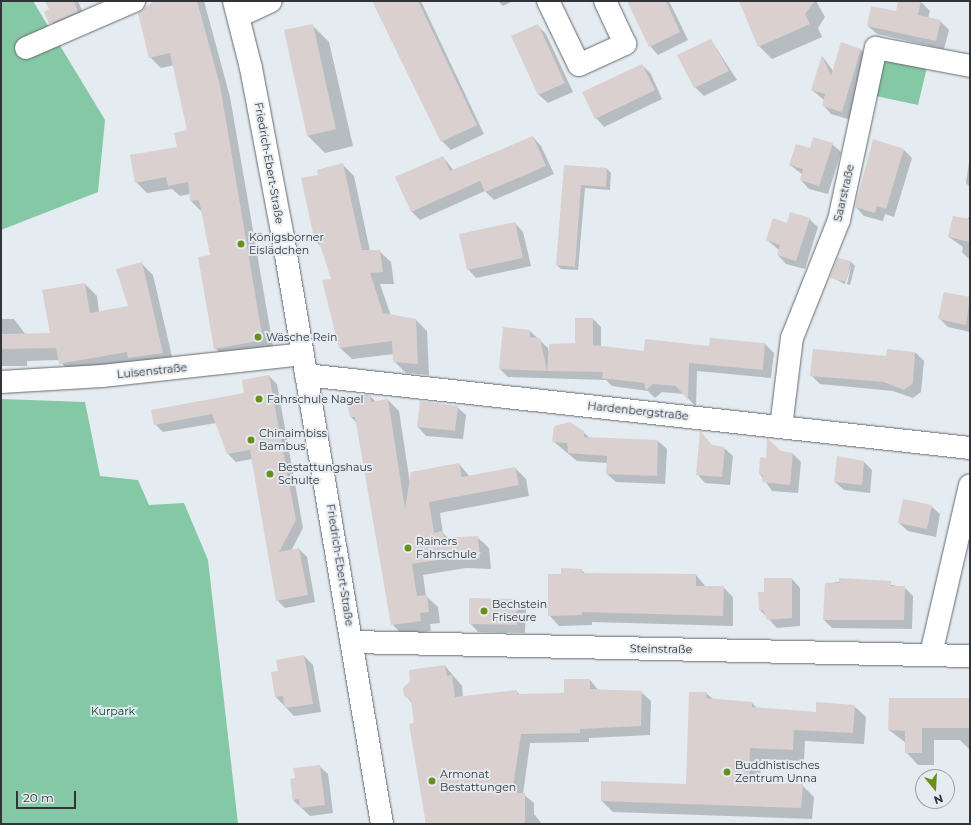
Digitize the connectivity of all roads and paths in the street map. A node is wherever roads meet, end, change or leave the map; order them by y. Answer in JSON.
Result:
{"nodes":[{"id":1,"x":134,"y":1,"type":"edge"},
{"id":2,"x":272,"y":1,"type":"edge"},
{"id":3,"x":548,"y":1,"type":"edge"},
{"id":4,"x":605,"y":1,"type":"edge"},
{"id":5,"x":236,"y":9,"type":"edge"},
{"id":6,"x":26,"y":48,"type":"dead end"},
{"id":7,"x":970,"y":66,"type":"edge"},
{"id":8,"x":305,"y":364,"type":"junction"},
{"id":9,"x":1,"y":382,"type":"edge"},
{"id":10,"x":781,"y":427,"type":"junction"},
{"id":11,"x":970,"y":448,"type":"edge"},
{"id":12,"x":970,"y":485,"type":"edge"},
{"id":13,"x":352,"y":642,"type":"junction"},
{"id":14,"x":931,"y":654,"type":"junction"},
{"id":15,"x":970,"y":656,"type":"edge"},
{"id":16,"x":382,"y":824,"type":"edge"}],
"edges":[{"from":1,"to":6,"type":"street"},
{"from":2,"to":5,"type":"street"},
{"from":3,"to":4,"type":"street"},
{"from":5,"to":8,"type":"street","name":"Friedrich-Ebert-Straße"},
{"from":7,"to":10,"type":"street","name":"Saarstraße"},
{"from":8,"to":9,"type":"street","name":"Luisenstraße"},
{"from":8,"to":10,"type":"street","name":"Hardenbergstraße"},
{"from":8,"to":13,"type":"street","name":"Friedrich-Ebert-Straße"},
{"from":10,"to":11,"type":"street","name":"Hardenbergstraße"},
{"from":12,"to":14,"type":"street"},
{"from":13,"to":14,"type":"street","name":"Steinstraße"},
{"from":13,"to":16,"type":"street","name":"Friedrich-Ebert-Straße"},
{"from":14,"to":15,"type":"street","name":"Steinstraße"}]}
